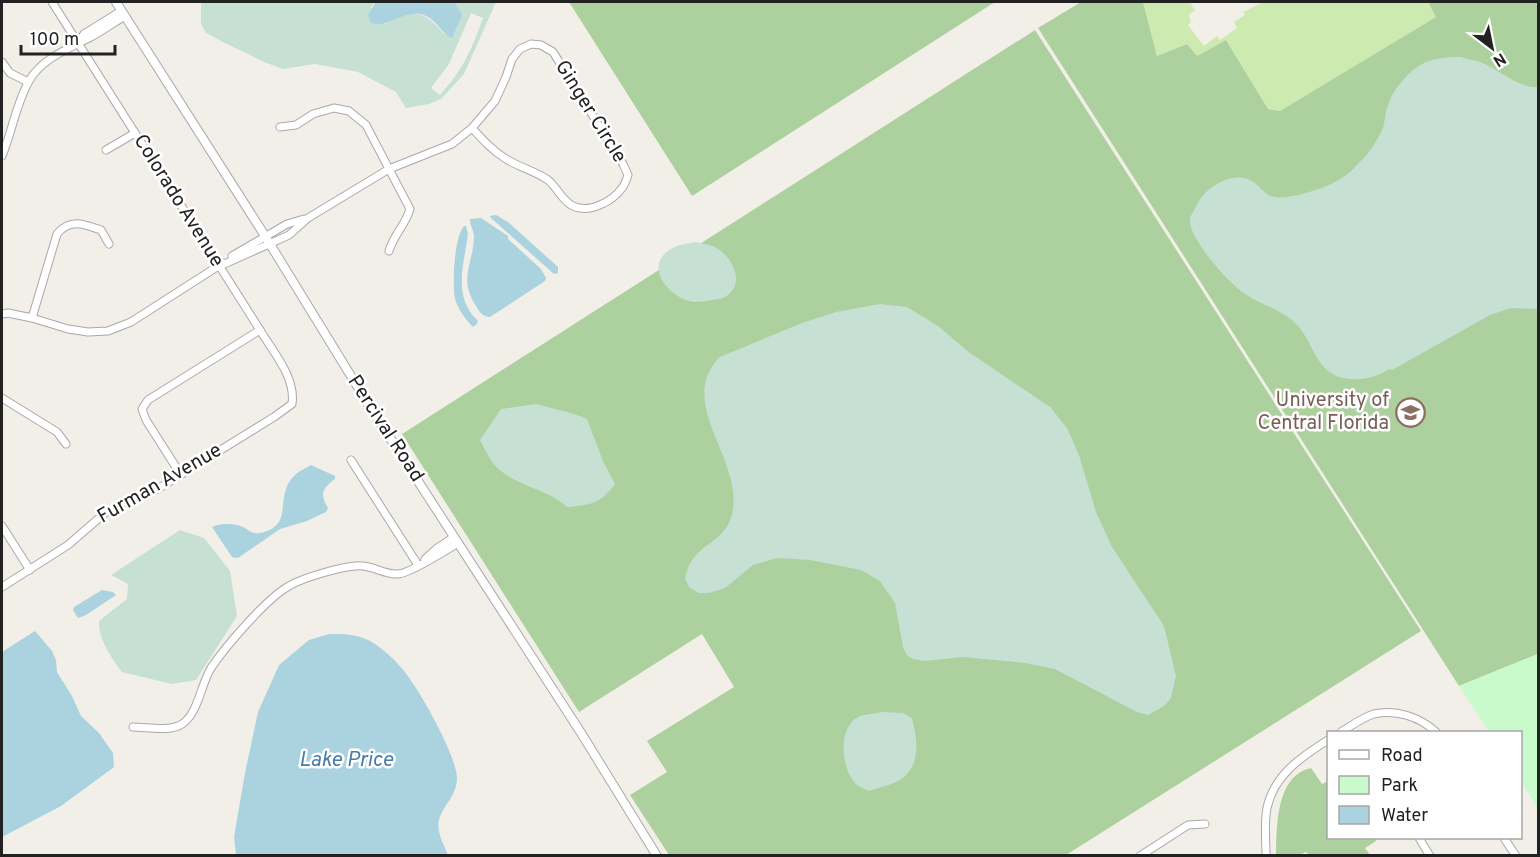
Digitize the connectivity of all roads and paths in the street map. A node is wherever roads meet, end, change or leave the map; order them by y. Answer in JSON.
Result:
{"nodes":[{"id":1,"x":52,"y":2,"type":"edge"},
{"id":2,"x":116,"y":2,"type":"edge"},
{"id":3,"x":123,"y":13,"type":"junction"},
{"id":4,"x":78,"y":42,"type":"junction"},
{"id":5,"x":2,"y":62,"type":"edge"},
{"id":6,"x":28,"y":82,"type":"junction"},
{"id":7,"x":280,"y":127,"type":"dead end"},
{"id":8,"x":472,"y":128,"type":"junction"},
{"id":9,"x":135,"y":133,"type":"junction"},
{"id":10,"x":4,"y":146,"type":"edge"},
{"id":11,"x":106,"y":150,"type":"dead end"},
{"id":12,"x":2,"y":156,"type":"edge"},
{"id":13,"x":390,"y":169,"type":"junction"},
{"id":14,"x":267,"y":240,"type":"junction"},
{"id":15,"x":109,"y":244,"type":"dead end"},
{"id":16,"x":389,"y":251,"type":"dead end"},
{"id":17,"x":220,"y":266,"type":"junction"},
{"id":18,"x":2,"y":314,"type":"edge"},
{"id":19,"x":32,"y":318,"type":"junction"},
{"id":20,"x":260,"y":330,"type":"junction"},
{"id":21,"x":2,"y":398,"type":"edge"},
{"id":22,"x":292,"y":404,"type":"joint"},
{"id":23,"x":66,"y":444,"type":"dead end"},
{"id":24,"x":351,"y":460,"type":"dead end"},
{"id":25,"x":182,"y":474,"type":"junction"},
{"id":26,"x":2,"y":526,"type":"edge"},
{"id":27,"x":456,"y":540,"type":"junction"},
{"id":28,"x":418,"y":565,"type":"junction"},
{"id":29,"x":30,"y":570,"type":"junction"},
{"id":30,"x":2,"y":587,"type":"edge"},
{"id":31,"x":133,"y":727,"type":"dead end"},
{"id":32,"x":1350,"y":730,"type":"edge"},
{"id":33,"x":1435,"y":731,"type":"edge"},
{"id":34,"x":1327,"y":741,"type":"edge"},
{"id":35,"x":1204,"y":824,"type":"dead end"},
{"id":36,"x":1420,"y":839,"type":"edge"},
{"id":37,"x":1505,"y":839,"type":"edge"},
{"id":38,"x":657,"y":855,"type":"edge"},
{"id":39,"x":1140,"y":855,"type":"edge"},
{"id":40,"x":1266,"y":855,"type":"edge"},
{"id":41,"x":1430,"y":855,"type":"edge"},
{"id":42,"x":1516,"y":855,"type":"edge"}],
"edges":[{"from":1,"to":4,"type":"street","name":"Colorado Avenue"},
{"from":2,"to":3,"type":"street","name":"Percival Road"},
{"from":3,"to":4,"type":"street"},
{"from":3,"to":14,"type":"street","name":"Percival Road"},
{"from":4,"to":6,"type":"street"},
{"from":4,"to":9,"type":"street","name":"Colorado Avenue"},
{"from":5,"to":6,"type":"street"},
{"from":6,"to":10,"type":"street"},
{"from":7,"to":13,"type":"street"},
{"from":8,"to":8,"type":"street","name":"Ginger Circle"},
{"from":8,"to":13,"type":"street"},
{"from":9,"to":11,"type":"street"},
{"from":9,"to":17,"type":"street","name":"Colorado Avenue"},
{"from":10,"to":12,"type":"street"},
{"from":13,"to":14,"type":"street"},
{"from":13,"to":16,"type":"street"},
{"from":14,"to":17,"type":"street"},
{"from":14,"to":27,"type":"street","name":"Percival Road"},
{"from":15,"to":19,"type":"street"},
{"from":17,"to":19,"type":"street"},
{"from":17,"to":20,"type":"street","name":"Colorado Avenue"},
{"from":18,"to":19,"type":"street"},
{"from":20,"to":22,"type":"street","name":"Colorado Avenue"},
{"from":20,"to":25,"type":"street"},
{"from":21,"to":23,"type":"street"},
{"from":22,"to":25,"type":"street","name":"Furman Avenue"},
{"from":24,"to":28,"type":"street"},
{"from":25,"to":29,"type":"street","name":"Furman Avenue"},
{"from":26,"to":29,"type":"street"},
{"from":27,"to":28,"type":"street"},
{"from":27,"to":38,"type":"street","name":"Percival Road"},
{"from":28,"to":31,"type":"street"},
{"from":29,"to":30,"type":"street","name":"Furman Avenue"},
{"from":32,"to":33,"type":"street"},
{"from":34,"to":40,"type":"street"},
{"from":35,"to":39,"type":"street"},
{"from":36,"to":41,"type":"street"},
{"from":37,"to":42,"type":"street"}]}
